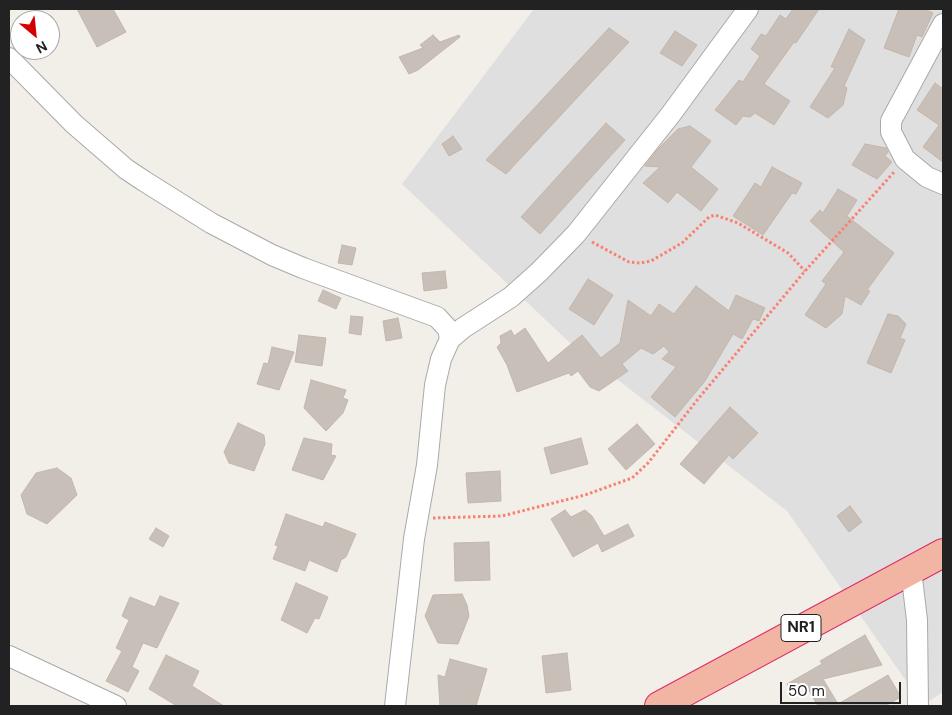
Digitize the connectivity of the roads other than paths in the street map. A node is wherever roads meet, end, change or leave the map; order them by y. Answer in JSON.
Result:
{"nodes":[{"id":1,"x":748,"y":9,"type":"edge"},
{"id":2,"x":943,"y":24,"type":"edge"},
{"id":3,"x":9,"y":58,"type":"edge"},
{"id":4,"x":943,"y":184,"type":"edge"},
{"id":5,"x":450,"y":339,"type":"junction"},
{"id":6,"x":943,"y":553,"type":"edge"},
{"id":7,"x":911,"y":570,"type":"junction"},
{"id":8,"x":9,"y":656,"type":"edge"},
{"id":9,"x":116,"y":706,"type":"edge"},
{"id":10,"x":395,"y":706,"type":"edge"},
{"id":11,"x":659,"y":706,"type":"edge"},
{"id":12,"x":918,"y":706,"type":"edge"}],
"edges":[{"from":1,"to":5,"type":"street"},
{"from":2,"to":4,"type":"street"},
{"from":3,"to":5,"type":"street"},
{"from":5,"to":10,"type":"street"},
{"from":6,"to":7,"type":"highway","number":"NR1"},
{"from":7,"to":11,"type":"highway","number":"NR1"},
{"from":7,"to":12,"type":"street"},
{"from":8,"to":9,"type":"street"}]}
